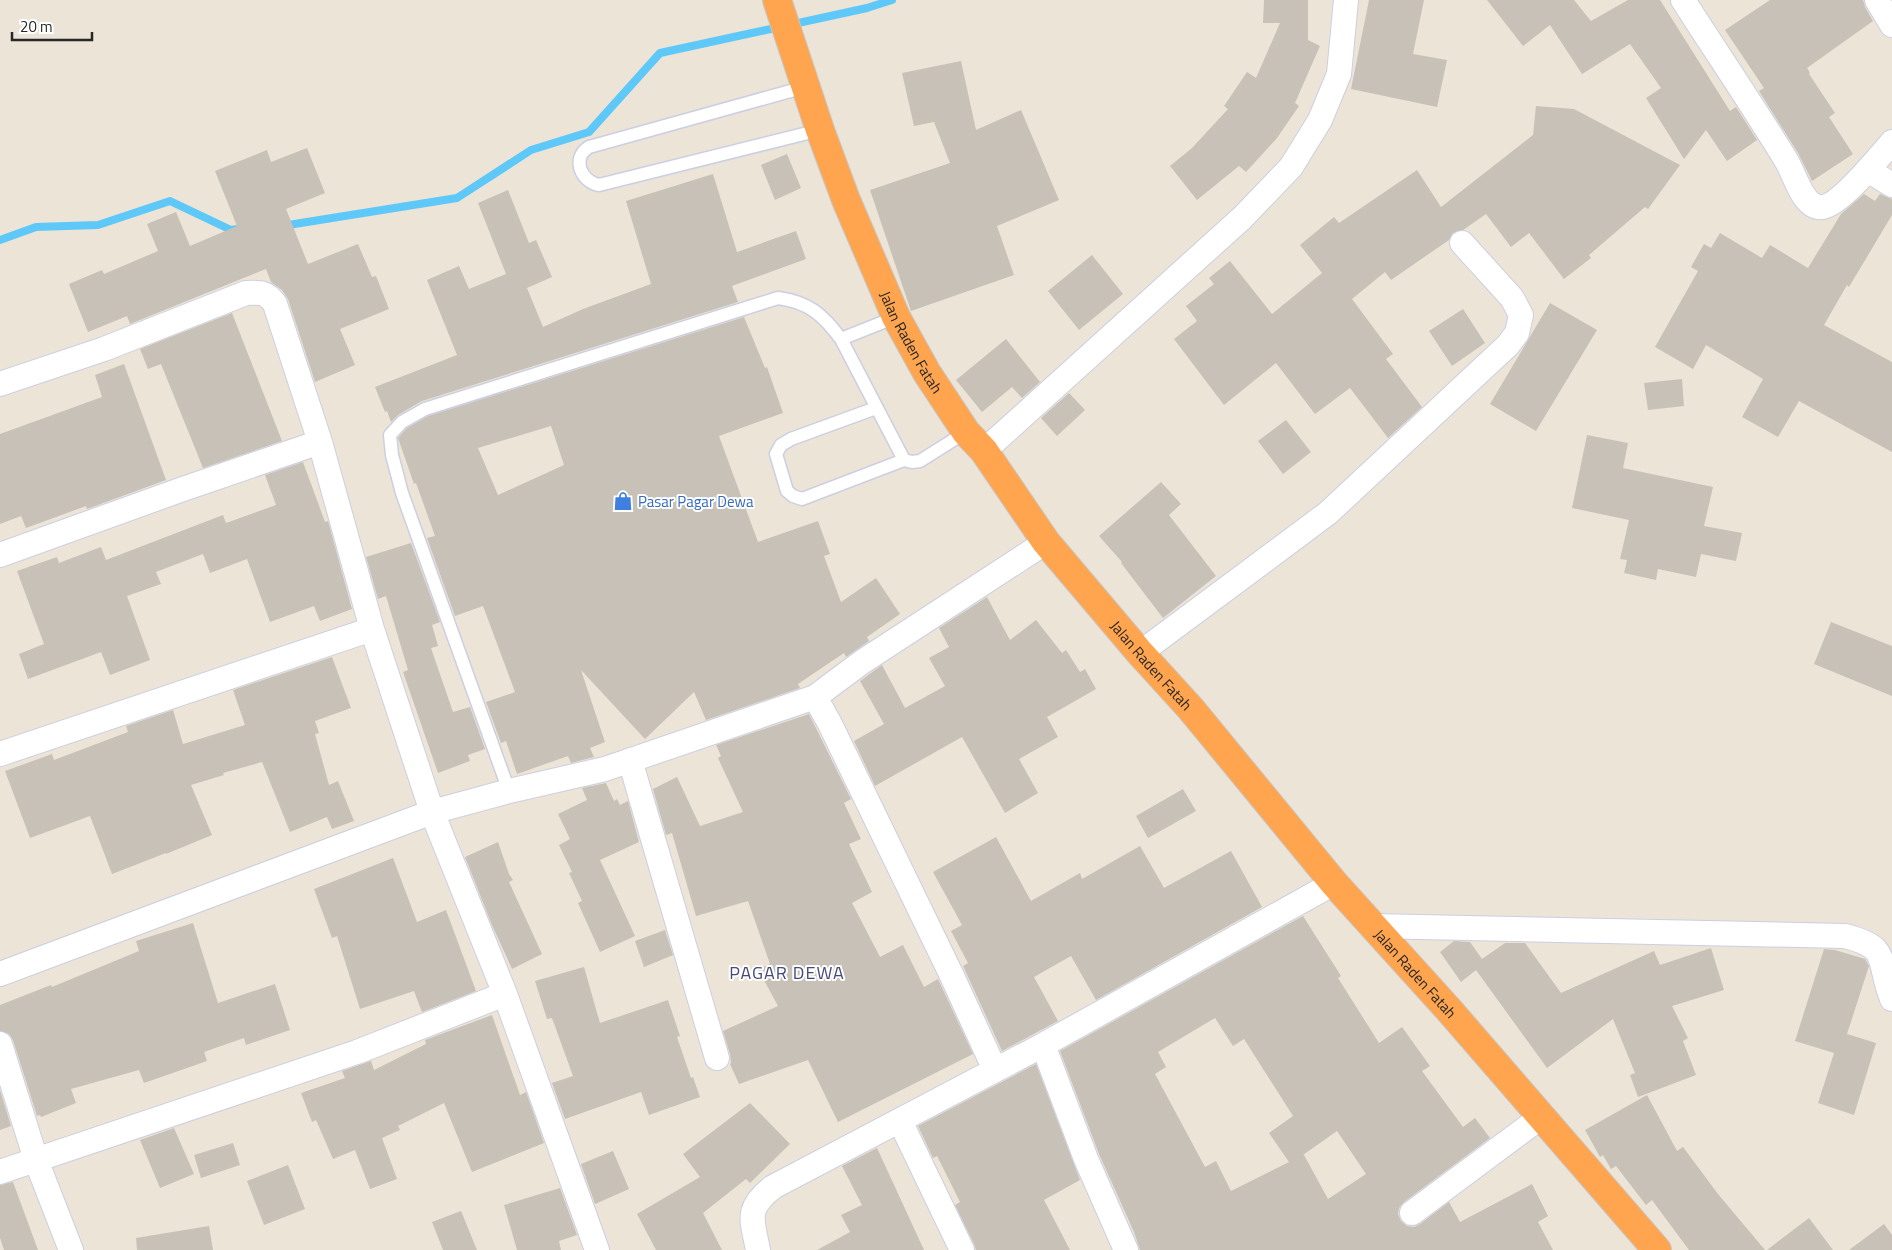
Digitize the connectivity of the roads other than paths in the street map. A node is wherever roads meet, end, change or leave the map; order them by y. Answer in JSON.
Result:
{"nodes":[{"id":1,"x":777,"y":0,"type":"edge"},
{"id":2,"x":1346,"y":0,"type":"edge"},
{"id":3,"x":1683,"y":0,"type":"edge"},
{"id":4,"x":1877,"y":0,"type":"edge"},
{"id":5,"x":1892,"y":24,"type":"edge"},
{"id":6,"x":802,"y":76,"type":"junction"},
{"id":7,"x":820,"y":130,"type":"junction"},
{"id":8,"x":1892,"y":142,"type":"edge"},
{"id":9,"x":1868,"y":170,"type":"junction"},
{"id":10,"x":1892,"y":185,"type":"edge"},
{"id":11,"x":1462,"y":243,"type":"dead end"},
{"id":12,"x":896,"y":317,"type":"junction"},
{"id":13,"x":841,"y":339,"type":"junction"},
{"id":14,"x":0,"y":384,"type":"edge"},
{"id":15,"x":876,"y":408,"type":"junction"},
{"id":16,"x":975,"y":441,"type":"junction"},
{"id":17,"x":320,"y":442,"type":"junction"},
{"id":18,"x":904,"y":460,"type":"junction"},
{"id":19,"x":1046,"y":542,"type":"junction"},
{"id":20,"x":0,"y":555,"type":"edge"},
{"id":21,"x":372,"y":629,"type":"junction"},
{"id":22,"x":1140,"y":653,"type":"junction"},
{"id":23,"x":815,"y":697,"type":"junction"},
{"id":24,"x":0,"y":754,"type":"edge"},
{"id":25,"x":630,"y":760,"type":"junction"},
{"id":26,"x":509,"y":791,"type":"junction"},
{"id":27,"x":432,"y":812,"type":"junction"},
{"id":28,"x":1334,"y":883,"type":"junction"},
{"id":29,"x":1372,"y":926,"type":"junction"},
{"id":30,"x":0,"y":974,"type":"edge"},
{"id":31,"x":505,"y":994,"type":"junction"},
{"id":32,"x":1892,"y":999,"type":"edge"},
{"id":33,"x":0,"y":1044,"type":"edge"},
{"id":34,"x":1043,"y":1045,"type":"junction"},
{"id":35,"x":717,"y":1058,"type":"dead end"},
{"id":36,"x":995,"y":1070,"type":"junction"},
{"id":37,"x":1541,"y":1118,"type":"junction"},
{"id":38,"x":900,"y":1121,"type":"junction"},
{"id":39,"x":36,"y":1160,"type":"junction"},
{"id":40,"x":0,"y":1172,"type":"edge"},
{"id":41,"x":1412,"y":1213,"type":"dead end"},
{"id":42,"x":71,"y":1250,"type":"edge"},
{"id":43,"x":596,"y":1250,"type":"edge"},
{"id":44,"x":758,"y":1250,"type":"edge"},
{"id":45,"x":962,"y":1250,"type":"edge"},
{"id":46,"x":1126,"y":1250,"type":"edge"},
{"id":47,"x":1657,"y":1250,"type":"edge"}],
"edges":[{"from":1,"to":6,"type":"highway","name":"Jalan Raden Fatah"},
{"from":2,"to":16,"type":"street"},
{"from":3,"to":9,"type":"street"},
{"from":4,"to":5,"type":"street"},
{"from":6,"to":7,"type":"highway","name":"Jalan Raden Fatah"},
{"from":6,"to":7,"type":"lane"},
{"from":7,"to":12,"type":"highway","name":"Jalan Raden Fatah"},
{"from":8,"to":9,"type":"street"},
{"from":9,"to":10,"type":"street"},
{"from":11,"to":22,"type":"street"},
{"from":12,"to":13,"type":"lane"},
{"from":12,"to":16,"type":"highway","name":"Jalan Raden Fatah"},
{"from":13,"to":15,"type":"lane"},
{"from":13,"to":26,"type":"lane"},
{"from":14,"to":17,"type":"street"},
{"from":15,"to":18,"type":"lane"},
{"from":15,"to":18,"type":"lane"},
{"from":16,"to":18,"type":"lane"},
{"from":16,"to":19,"type":"highway","name":"Jalan Raden Fatah"},
{"from":17,"to":20,"type":"street"},
{"from":17,"to":21,"type":"street"},
{"from":19,"to":22,"type":"highway","name":"Jalan Raden Fatah"},
{"from":19,"to":23,"type":"street"},
{"from":21,"to":24,"type":"street"},
{"from":21,"to":27,"type":"street"},
{"from":22,"to":28,"type":"highway","name":"Jalan Raden Fatah"},
{"from":23,"to":25,"type":"street"},
{"from":23,"to":36,"type":"street"},
{"from":25,"to":26,"type":"street"},
{"from":25,"to":35,"type":"street"},
{"from":26,"to":27,"type":"street"},
{"from":27,"to":30,"type":"street"},
{"from":27,"to":31,"type":"street"},
{"from":28,"to":29,"type":"highway","name":"Jalan Raden Fatah"},
{"from":28,"to":34,"type":"street"},
{"from":29,"to":32,"type":"street"},
{"from":29,"to":37,"type":"highway","name":"Jalan Raden Fatah"},
{"from":31,"to":39,"type":"street"},
{"from":31,"to":43,"type":"street"},
{"from":33,"to":39,"type":"street"},
{"from":34,"to":36,"type":"street"},
{"from":34,"to":46,"type":"street"},
{"from":36,"to":38,"type":"street"},
{"from":37,"to":41,"type":"street"},
{"from":37,"to":47,"type":"highway","name":"Jalan Raden Fatah"},
{"from":38,"to":44,"type":"street"},
{"from":38,"to":45,"type":"street"},
{"from":39,"to":40,"type":"street"},
{"from":39,"to":42,"type":"street"}]}
